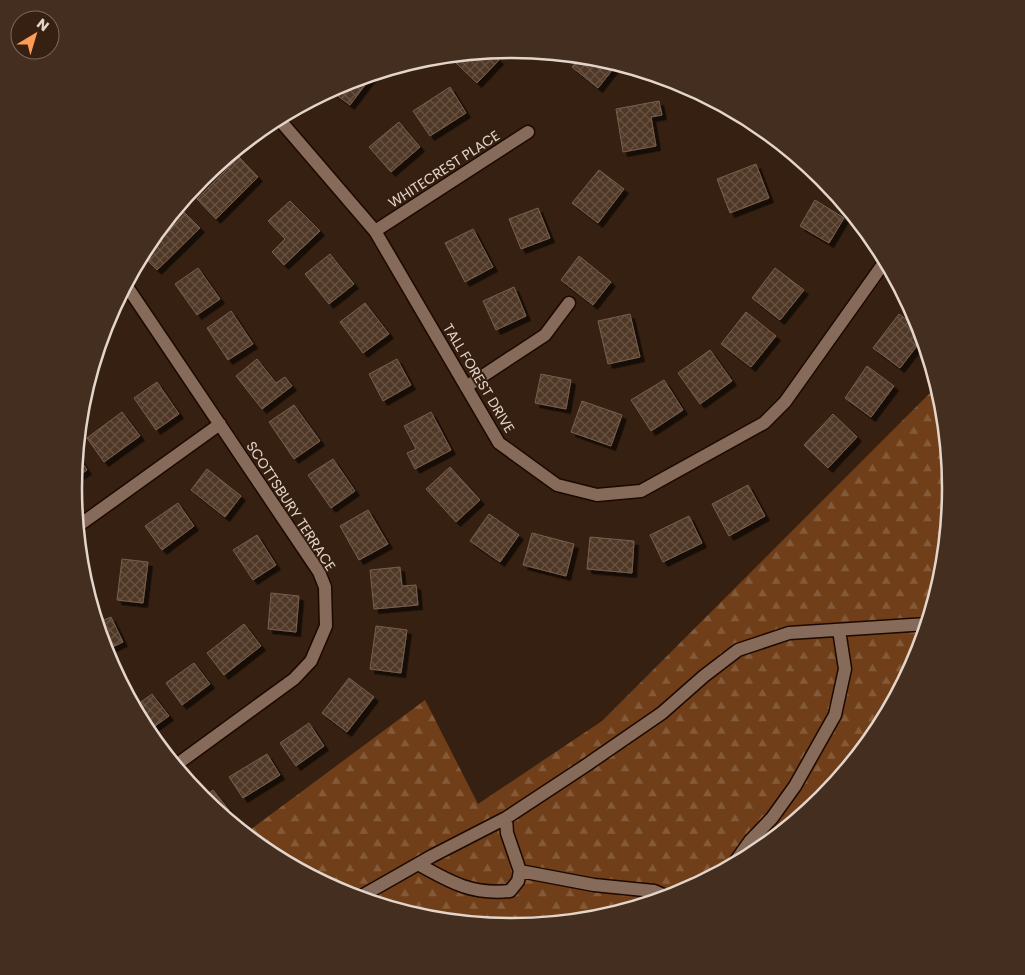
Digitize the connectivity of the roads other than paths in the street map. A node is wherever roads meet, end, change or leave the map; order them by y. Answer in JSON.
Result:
{"nodes":[{"id":1,"x":283,"y":124,"type":"edge"},
{"id":2,"x":528,"y":132,"type":"dead end"},
{"id":3,"x":375,"y":231,"type":"junction"},
{"id":4,"x":881,"y":267,"type":"edge"},
{"id":5,"x":130,"y":291,"type":"edge"},
{"id":6,"x":570,"y":303,"type":"dead end"},
{"id":7,"x":466,"y":387,"type":"junction"},
{"id":8,"x":220,"y":424,"type":"junction"},
{"id":9,"x":84,"y":522,"type":"edge"},
{"id":10,"x":920,"y":624,"type":"edge"},
{"id":11,"x":839,"y":630,"type":"junction"},
{"id":12,"x":181,"y":761,"type":"edge"},
{"id":13,"x":506,"y":818,"type":"junction"},
{"id":14,"x":744,"y":849,"type":"edge"},
{"id":15,"x":418,"y":864,"type":"junction"},
{"id":16,"x":520,"y":871,"type":"junction"},
{"id":17,"x":658,"y":892,"type":"edge"},
{"id":18,"x":368,"y":893,"type":"edge"}],
"edges":[{"from":1,"to":3,"type":"street","name":"TALL FOREST DRIVE"},
{"from":2,"to":3,"type":"street","name":"WHITECREST PLACE"},
{"from":3,"to":7,"type":"street","name":"TALL FOREST DRIVE"},
{"from":4,"to":7,"type":"street","name":"TALL FOREST DRIVE"},
{"from":5,"to":8,"type":"street","name":"SCOTTSBURY TERRACE"},
{"from":6,"to":7,"type":"street"},
{"from":8,"to":9,"type":"street"},
{"from":8,"to":12,"type":"street","name":"SCOTTSBURY TERRACE"},
{"from":10,"to":11,"type":"street"},
{"from":11,"to":13,"type":"street"},
{"from":11,"to":14,"type":"street"},
{"from":13,"to":15,"type":"street"},
{"from":13,"to":16,"type":"street"},
{"from":15,"to":16,"type":"street"},
{"from":15,"to":18,"type":"street"},
{"from":16,"to":17,"type":"street"}]}
